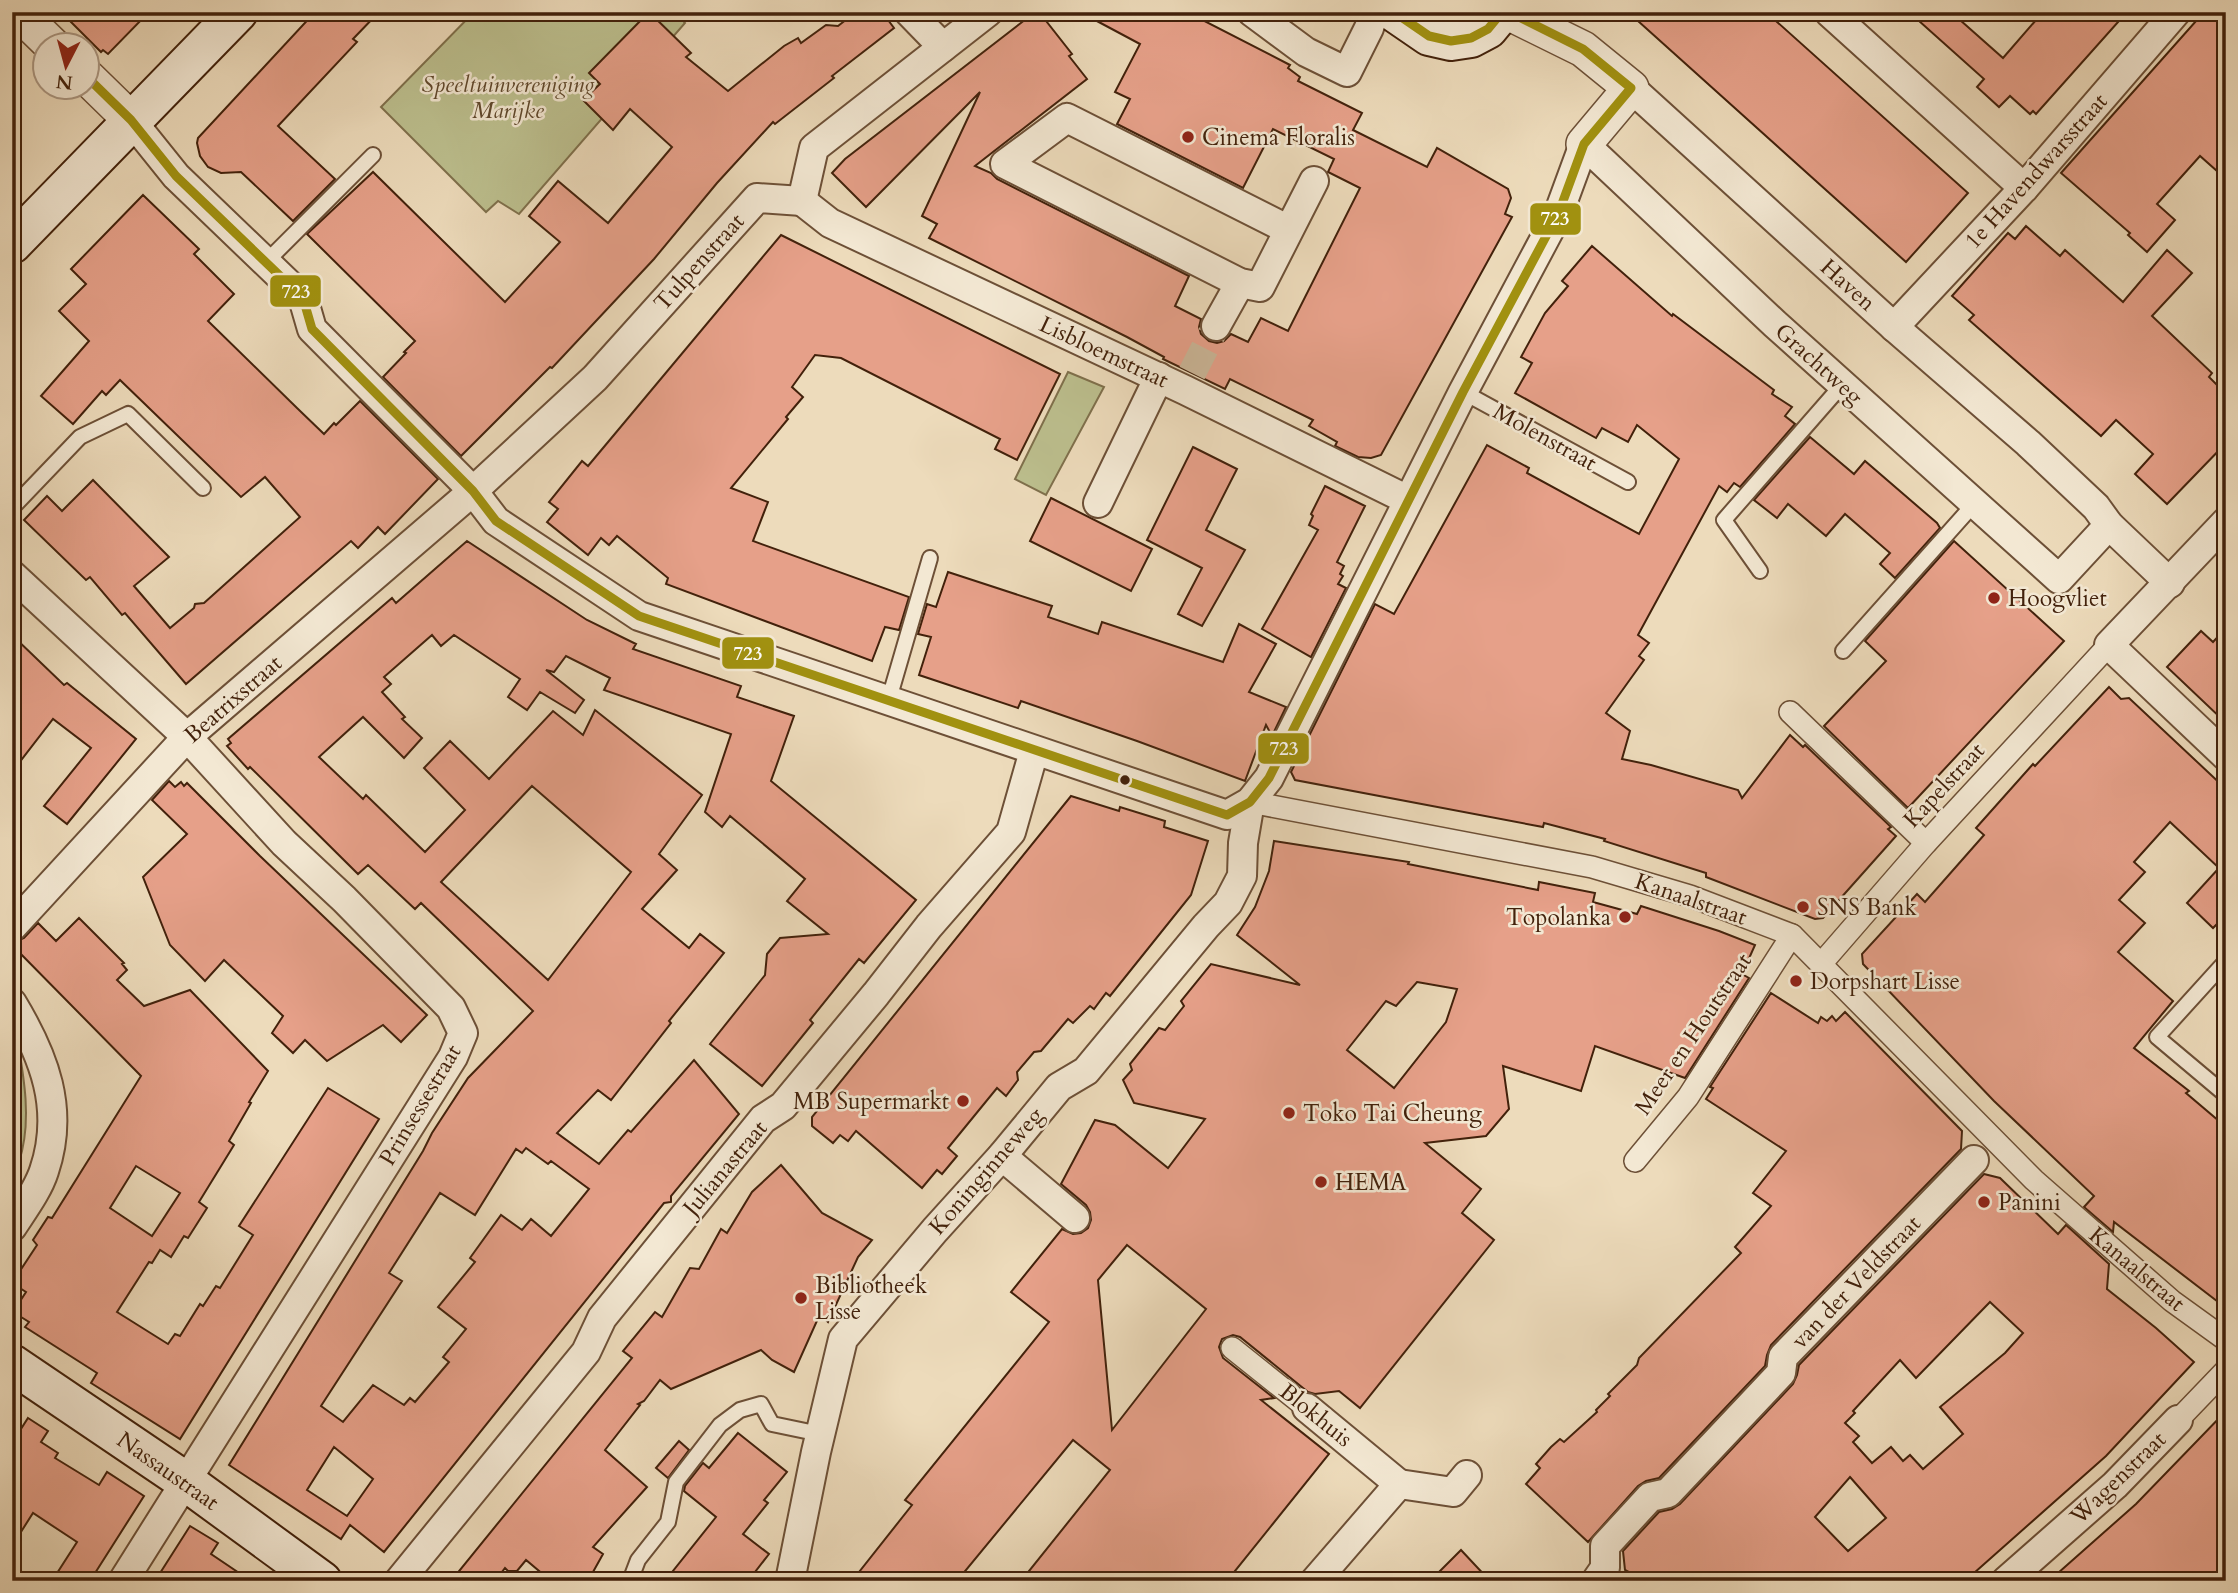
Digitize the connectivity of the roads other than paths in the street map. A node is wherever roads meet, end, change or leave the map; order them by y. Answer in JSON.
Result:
{"nodes":[{"id":1,"x":18,"y":12,"type":"edge"},
{"id":2,"x":238,"y":12,"type":"edge"},
{"id":3,"x":909,"y":12,"type":"edge"},
{"id":4,"x":988,"y":12,"type":"edge"},
{"id":5,"x":1252,"y":12,"type":"edge"},
{"id":6,"x":1374,"y":12,"type":"edge"},
{"id":7,"x":1394,"y":12,"type":"edge"},
{"id":8,"x":1502,"y":12,"type":"edge"},
{"id":9,"x":1508,"y":12,"type":"edge"},
{"id":10,"x":1829,"y":12,"type":"edge"},
{"id":11,"x":2176,"y":12,"type":"edge"},
{"id":12,"x":39,"y":32,"type":"edge"},
{"id":13,"x":943,"y":47,"type":"junction"},
{"id":14,"x":1631,"y":88,"type":"junction"},
{"id":15,"x":102,"y":92,"type":"edge"},
{"id":16,"x":131,"y":120,"type":"junction"},
{"id":17,"x":1584,"y":144,"type":"junction"},
{"id":18,"x":373,"y":155,"type":"dead end"},
{"id":19,"x":1314,"y":181,"type":"dead end"},
{"id":20,"x":2024,"y":188,"type":"junction"},
{"id":21,"x":802,"y":201,"type":"junction"},
{"id":22,"x":1289,"y":230,"type":"junction"},
{"id":23,"x":12,"y":244,"type":"edge"},
{"id":24,"x":266,"y":262,"type":"junction"},
{"id":25,"x":1240,"y":283,"type":"junction"},
{"id":26,"x":1216,"y":326,"type":"tunnel mouth"},
{"id":27,"x":1894,"y":327,"type":"junction"},
{"id":28,"x":1159,"y":377,"type":"junction"},
{"id":29,"x":1842,"y":385,"type":"junction"},
{"id":30,"x":1463,"y":392,"type":"junction"},
{"id":31,"x":1628,"y":482,"type":"dead end"},
{"id":32,"x":204,"y":488,"type":"dead end"},
{"id":33,"x":473,"y":491,"type":"junction"},
{"id":34,"x":1408,"y":500,"type":"junction"},
{"id":35,"x":1098,"y":503,"type":"dead end"},
{"id":36,"x":1974,"y":504,"type":"junction"},
{"id":37,"x":12,"y":508,"type":"edge"},
{"id":38,"x":2226,"y":522,"type":"edge"},
{"id":39,"x":2109,"y":525,"type":"junction"},
{"id":40,"x":930,"y":558,"type":"dead end"},
{"id":41,"x":1760,"y":571,"type":"dead end"},
{"id":42,"x":12,"y":575,"type":"edge"},
{"id":43,"x":2170,"y":583,"type":"junction"},
{"id":44,"x":2109,"y":645,"type":"junction"},
{"id":45,"x":1843,"y":651,"type":"dead end"},
{"id":46,"x":889,"y":699,"type":"junction"},
{"id":47,"x":1790,"y":712,"type":"dead end"},
{"id":48,"x":187,"y":737,"type":"junction"},
{"id":49,"x":1034,"y":751,"type":"junction"},
{"id":50,"x":2226,"y":755,"type":"edge"},
{"id":51,"x":1250,"y":802,"type":"junction"},
{"id":52,"x":1926,"y":843,"type":"junction"},
{"id":53,"x":12,"y":927,"type":"edge"},
{"id":54,"x":1792,"y":935,"type":"junction"},
{"id":55,"x":2226,"y":961,"type":"edge"},
{"id":56,"x":1821,"y":964,"type":"junction"},
{"id":57,"x":12,"y":1003,"type":"edge"},
{"id":58,"x":2226,"y":1095,"type":"edge"},
{"id":59,"x":1994,"y":1139,"type":"junction"},
{"id":60,"x":1002,"y":1156,"type":"junction"},
{"id":61,"x":1974,"y":1160,"type":"joint"},
{"id":62,"x":1635,"y":1161,"type":"dead end"},
{"id":63,"x":1075,"y":1218,"type":"dead end"},
{"id":64,"x":12,"y":1227,"type":"edge"},
{"id":65,"x":2226,"y":1340,"type":"edge"},
{"id":66,"x":1232,"y":1348,"type":"dead end"},
{"id":67,"x":12,"y":1364,"type":"edge"},
{"id":68,"x":2226,"y":1370,"type":"edge"},
{"id":69,"x":1307,"y":1408,"type":"joint"},
{"id":70,"x":2178,"y":1420,"type":"joint"},
{"id":71,"x":820,"y":1434,"type":"junction"},
{"id":72,"x":1467,"y":1475,"type":"dead end"},
{"id":73,"x":185,"y":1481,"type":"junction"},
{"id":74,"x":1399,"y":1484,"type":"junction"},
{"id":75,"x":123,"y":1581,"type":"edge"},
{"id":76,"x":323,"y":1581,"type":"edge"},
{"id":77,"x":399,"y":1581,"type":"edge"},
{"id":78,"x":630,"y":1581,"type":"edge"},
{"id":79,"x":790,"y":1581,"type":"edge"},
{"id":80,"x":1315,"y":1581,"type":"edge"},
{"id":81,"x":1596,"y":1581,"type":"edge"},
{"id":82,"x":2006,"y":1581,"type":"edge"}],
"edges":[{"from":1,"to":12,"type":"street"},
{"from":2,"to":16,"type":"main road"},
{"from":3,"to":13,"type":"street"},
{"from":4,"to":13,"type":"street"},
{"from":5,"to":6,"type":"street"},
{"from":7,"to":8,"type":"main road"},
{"from":9,"to":14,"type":"street","name":"Haven"},
{"from":10,"to":20,"type":"street"},
{"from":11,"to":20,"type":"street","name":"1e Havendwarsstraat"},
{"from":13,"to":21,"type":"street"},
{"from":14,"to":17,"type":"street"},
{"from":14,"to":27,"type":"street","name":"Haven"},
{"from":15,"to":16,"type":"street","name":"Kanaalstraat"},
{"from":16,"to":23,"type":"main road"},
{"from":16,"to":24,"type":"street","name":"Kanaalstraat"},
{"from":17,"to":29,"type":"street","name":"Grachtweg"},
{"from":17,"to":30,"type":"street"},
{"from":18,"to":24,"type":"lane"},
{"from":19,"to":22,"type":"street"},
{"from":20,"to":27,"type":"street","name":"1e Havendwarsstraat"},
{"from":21,"to":28,"type":"street","name":"Lisbloemstraat"},
{"from":21,"to":33,"type":"street","name":"Tulpenstraat"},
{"from":22,"to":25,"type":"street"},
{"from":22,"to":25,"type":"street"},
{"from":24,"to":33,"type":"street","name":"Kanaalstraat"},
{"from":25,"to":26,"type":"street"},
{"from":27,"to":39,"type":"street","name":"Haven"},
{"from":28,"to":34,"type":"street","name":"Lisbloemstraat"},
{"from":28,"to":35,"type":"street"},
{"from":29,"to":36,"type":"street","name":"Grachtweg"},
{"from":29,"to":41,"type":"lane"},
{"from":30,"to":31,"type":"lane","name":"Molenstraat"},
{"from":30,"to":34,"type":"street"},
{"from":32,"to":37,"type":"lane"},
{"from":33,"to":46,"type":"street","name":"Kanaalstraat"},
{"from":33,"to":48,"type":"street","name":"Beatrixstraat"},
{"from":34,"to":51,"type":"street"},
{"from":36,"to":39,"type":"street","name":"Grachtweg"},
{"from":36,"to":45,"type":"lane"},
{"from":38,"to":43,"type":"street"},
{"from":39,"to":43,"type":"street","name":"Haven"},
{"from":40,"to":46,"type":"lane"},
{"from":42,"to":48,"type":"street","name":"Prinsessestraat"},
{"from":43,"to":44,"type":"street"},
{"from":44,"to":50,"type":"street"},
{"from":44,"to":52,"type":"street","name":"Kapelstraat"},
{"from":46,"to":49,"type":"street","name":"Kanaalstraat"},
{"from":47,"to":52,"type":"street"},
{"from":48,"to":53,"type":"street","name":"Beatrixstraat"},
{"from":48,"to":73,"type":"street","name":"Prinsessestraat"},
{"from":49,"to":51,"type":"street","name":"Kanaalstraat"},
{"from":49,"to":77,"type":"street","name":"Julianastraat"},
{"from":51,"to":54,"type":"street","name":"Kanaalstraat"},
{"from":51,"to":60,"type":"street","name":"Koninginneweg"},
{"from":52,"to":56,"type":"street","name":"Kapelstraat"},
{"from":54,"to":56,"type":"street","name":"Kanaalstraat"},
{"from":54,"to":62,"type":"street","name":"Meer en Houtstraat"},
{"from":55,"to":58,"type":"lane"},
{"from":56,"to":59,"type":"street","name":"Kanaalstraat"},
{"from":57,"to":64,"type":"street"},
{"from":59,"to":61,"type":"street","name":"van der Veldstraat"},
{"from":59,"to":65,"type":"street","name":"Kanaalstraat"},
{"from":60,"to":63,"type":"street"},
{"from":60,"to":71,"type":"street","name":"Koninginneweg"},
{"from":61,"to":81,"type":"street","name":"van der Veldstraat"},
{"from":66,"to":69,"type":"street","name":"Blokhuis"},
{"from":67,"to":73,"type":"main road","name":"Nassaustraat"},
{"from":68,"to":70,"type":"street","name":"Wagenstraat"},
{"from":69,"to":74,"type":"street","name":"Blokhuis"},
{"from":70,"to":82,"type":"street","name":"Wagenstraat"},
{"from":71,"to":78,"type":"lane"},
{"from":71,"to":79,"type":"street","name":"Koninginneweg"},
{"from":72,"to":74,"type":"street"},
{"from":73,"to":75,"type":"street","name":"Prinsessestraat"},
{"from":73,"to":76,"type":"main road","name":"Nassaustraat"},
{"from":74,"to":80,"type":"street"}]}
